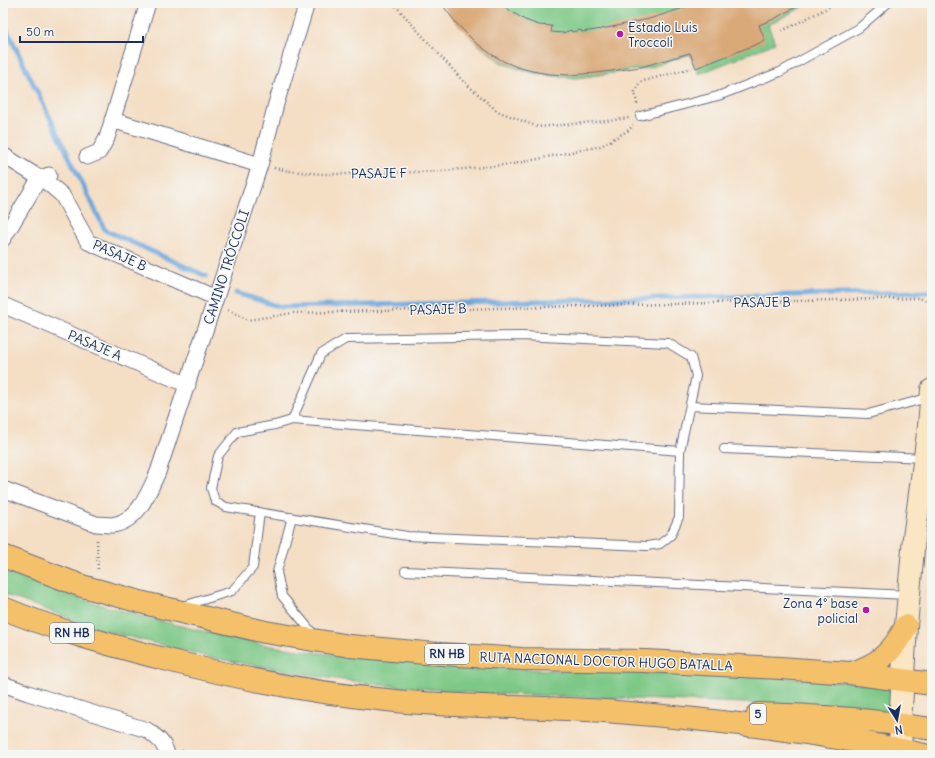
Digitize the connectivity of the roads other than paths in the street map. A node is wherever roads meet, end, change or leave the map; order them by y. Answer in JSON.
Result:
{"nodes":[{"id":1,"x":148,"y":3,"type":"edge"},
{"id":2,"x":307,"y":3,"type":"edge"},
{"id":3,"x":888,"y":3,"type":"edge"},
{"id":4,"x":640,"y":116,"type":"road end"},
{"id":5,"x":112,"y":120,"type":"junction"},
{"id":6,"x":3,"y":155,"type":"edge"},
{"id":7,"x":87,"y":157,"type":"dead end"},
{"id":8,"x":260,"y":165,"type":"junction"},
{"id":9,"x":46,"y":176,"type":"junction"},
{"id":10,"x":3,"y":239,"type":"edge"},
{"id":11,"x":216,"y":298,"type":"junction"},
{"id":12,"x":3,"y":305,"type":"edge"},
{"id":13,"x":188,"y":385,"type":"junction"},
{"id":14,"x":932,"y":390,"type":"edge"},
{"id":15,"x":932,"y":396,"type":"edge"},
{"id":16,"x":690,"y":406,"type":"junction"},
{"id":17,"x":292,"y":420,"type":"junction"},
{"id":18,"x":931,"y":426,"type":"edge"},
{"id":19,"x":724,"y":449,"type":"dead end"},
{"id":20,"x":680,"y":451,"type":"junction"},
{"id":21,"x":925,"y":458,"type":"junction"},
{"id":22,"x":3,"y":489,"type":"edge"},
{"id":23,"x":260,"y":512,"type":"junction"},
{"id":24,"x":292,"y":517,"type":"junction"},
{"id":25,"x":923,"y":535,"type":"edge"},
{"id":26,"x":3,"y":556,"type":"edge"},
{"id":27,"x":405,"y":571,"type":"dead end"},
{"id":28,"x":909,"y":595,"type":"junction"},
{"id":29,"x":3,"y":608,"type":"edge"},
{"id":30,"x":169,"y":610,"type":"junction"},
{"id":31,"x":906,"y":626,"type":"junction"},
{"id":32,"x":319,"y":641,"type":"junction"},
{"id":33,"x":850,"y":673,"type":"junction"},
{"id":34,"x":902,"y":680,"type":"junction"},
{"id":35,"x":3,"y":684,"type":"edge"},
{"id":36,"x":932,"y":684,"type":"edge"},
{"id":37,"x":615,"y":712,"type":"junction"},
{"id":38,"x":900,"y":724,"type":"junction"},
{"id":39,"x":932,"y":729,"type":"edge"},
{"id":40,"x":847,"y":739,"type":"junction"},
{"id":41,"x":901,"y":752,"type":"edge"},
{"id":42,"x":167,"y":755,"type":"edge"},
{"id":43,"x":872,"y":755,"type":"edge"},
{"id":44,"x":924,"y":755,"type":"edge"}],
"edges":[{"from":1,"to":5,"type":"street"},
{"from":2,"to":8,"type":"street","name":"CAMINO TRÓCCOLI"},
{"from":3,"to":4,"type":"lane"},
{"from":5,"to":7,"type":"street"},
{"from":5,"to":8,"type":"street"},
{"from":6,"to":9,"type":"street","name":"PASAJE B"},
{"from":8,"to":11,"type":"street","name":"CAMINO TRÓCCOLI"},
{"from":9,"to":10,"type":"street"},
{"from":9,"to":11,"type":"street","name":"PASAJE B"},
{"from":11,"to":13,"type":"street","name":"CAMINO TRÓCCOLI"},
{"from":12,"to":13,"type":"street","name":"PASAJE A"},
{"from":13,"to":22,"type":"street","name":"CAMINO TRÓCCOLI"},
{"from":14,"to":15,"type":"street"},
{"from":15,"to":16,"type":"lane"},
{"from":15,"to":18,"type":"street"},
{"from":16,"to":17,"type":"lane"},
{"from":16,"to":20,"type":"lane"},
{"from":17,"to":20,"type":"lane"},
{"from":17,"to":23,"type":"lane"},
{"from":18,"to":21,"type":"street"},
{"from":19,"to":21,"type":"lane"},
{"from":20,"to":24,"type":"lane"},
{"from":21,"to":25,"type":"street"},
{"from":23,"to":24,"type":"lane"},
{"from":23,"to":30,"type":"lane"},
{"from":24,"to":32,"type":"lane"},
{"from":25,"to":28,"type":"street"},
{"from":26,"to":30,"type":"highway","name":"RUTA NACIONAL DOCTOR HUGO BATALLA","number":"RN HB"},
{"from":27,"to":28,"type":"lane"},
{"from":28,"to":31,"type":"street"},
{"from":29,"to":37,"type":"highway","number":"RN HB"},
{"from":30,"to":32,"type":"highway","name":"RUTA NACIONAL DOCTOR HUGO BATALLA","number":"RN HB"},
{"from":31,"to":33,"type":"highway"},
{"from":31,"to":34,"type":"street"},
{"from":32,"to":33,"type":"highway","name":"RUTA NACIONAL DOCTOR HUGO BATALLA","number":"RN HB"},
{"from":33,"to":34,"type":"highway","name":"RUTA NACIONAL DOCTOR HUGO BATALLA","number":"RN HB"},
{"from":34,"to":36,"type":"highway","name":"RUTA NACIONAL DOCTOR HUGO BATALLA","number":"RN HB"},
{"from":34,"to":38,"type":"street"},
{"from":35,"to":42,"type":"street"},
{"from":37,"to":38,"type":"highway","number":"5"},
{"from":37,"to":40,"type":"highway","number":"RN HB"},
{"from":38,"to":39,"type":"highway","number":"5"},
{"from":38,"to":41,"type":"street"},
{"from":40,"to":41,"type":"highway","number":"RN HB"},
{"from":40,"to":43,"type":"highway"},
{"from":41,"to":44,"type":"highway","number":"RN HB"}]}
